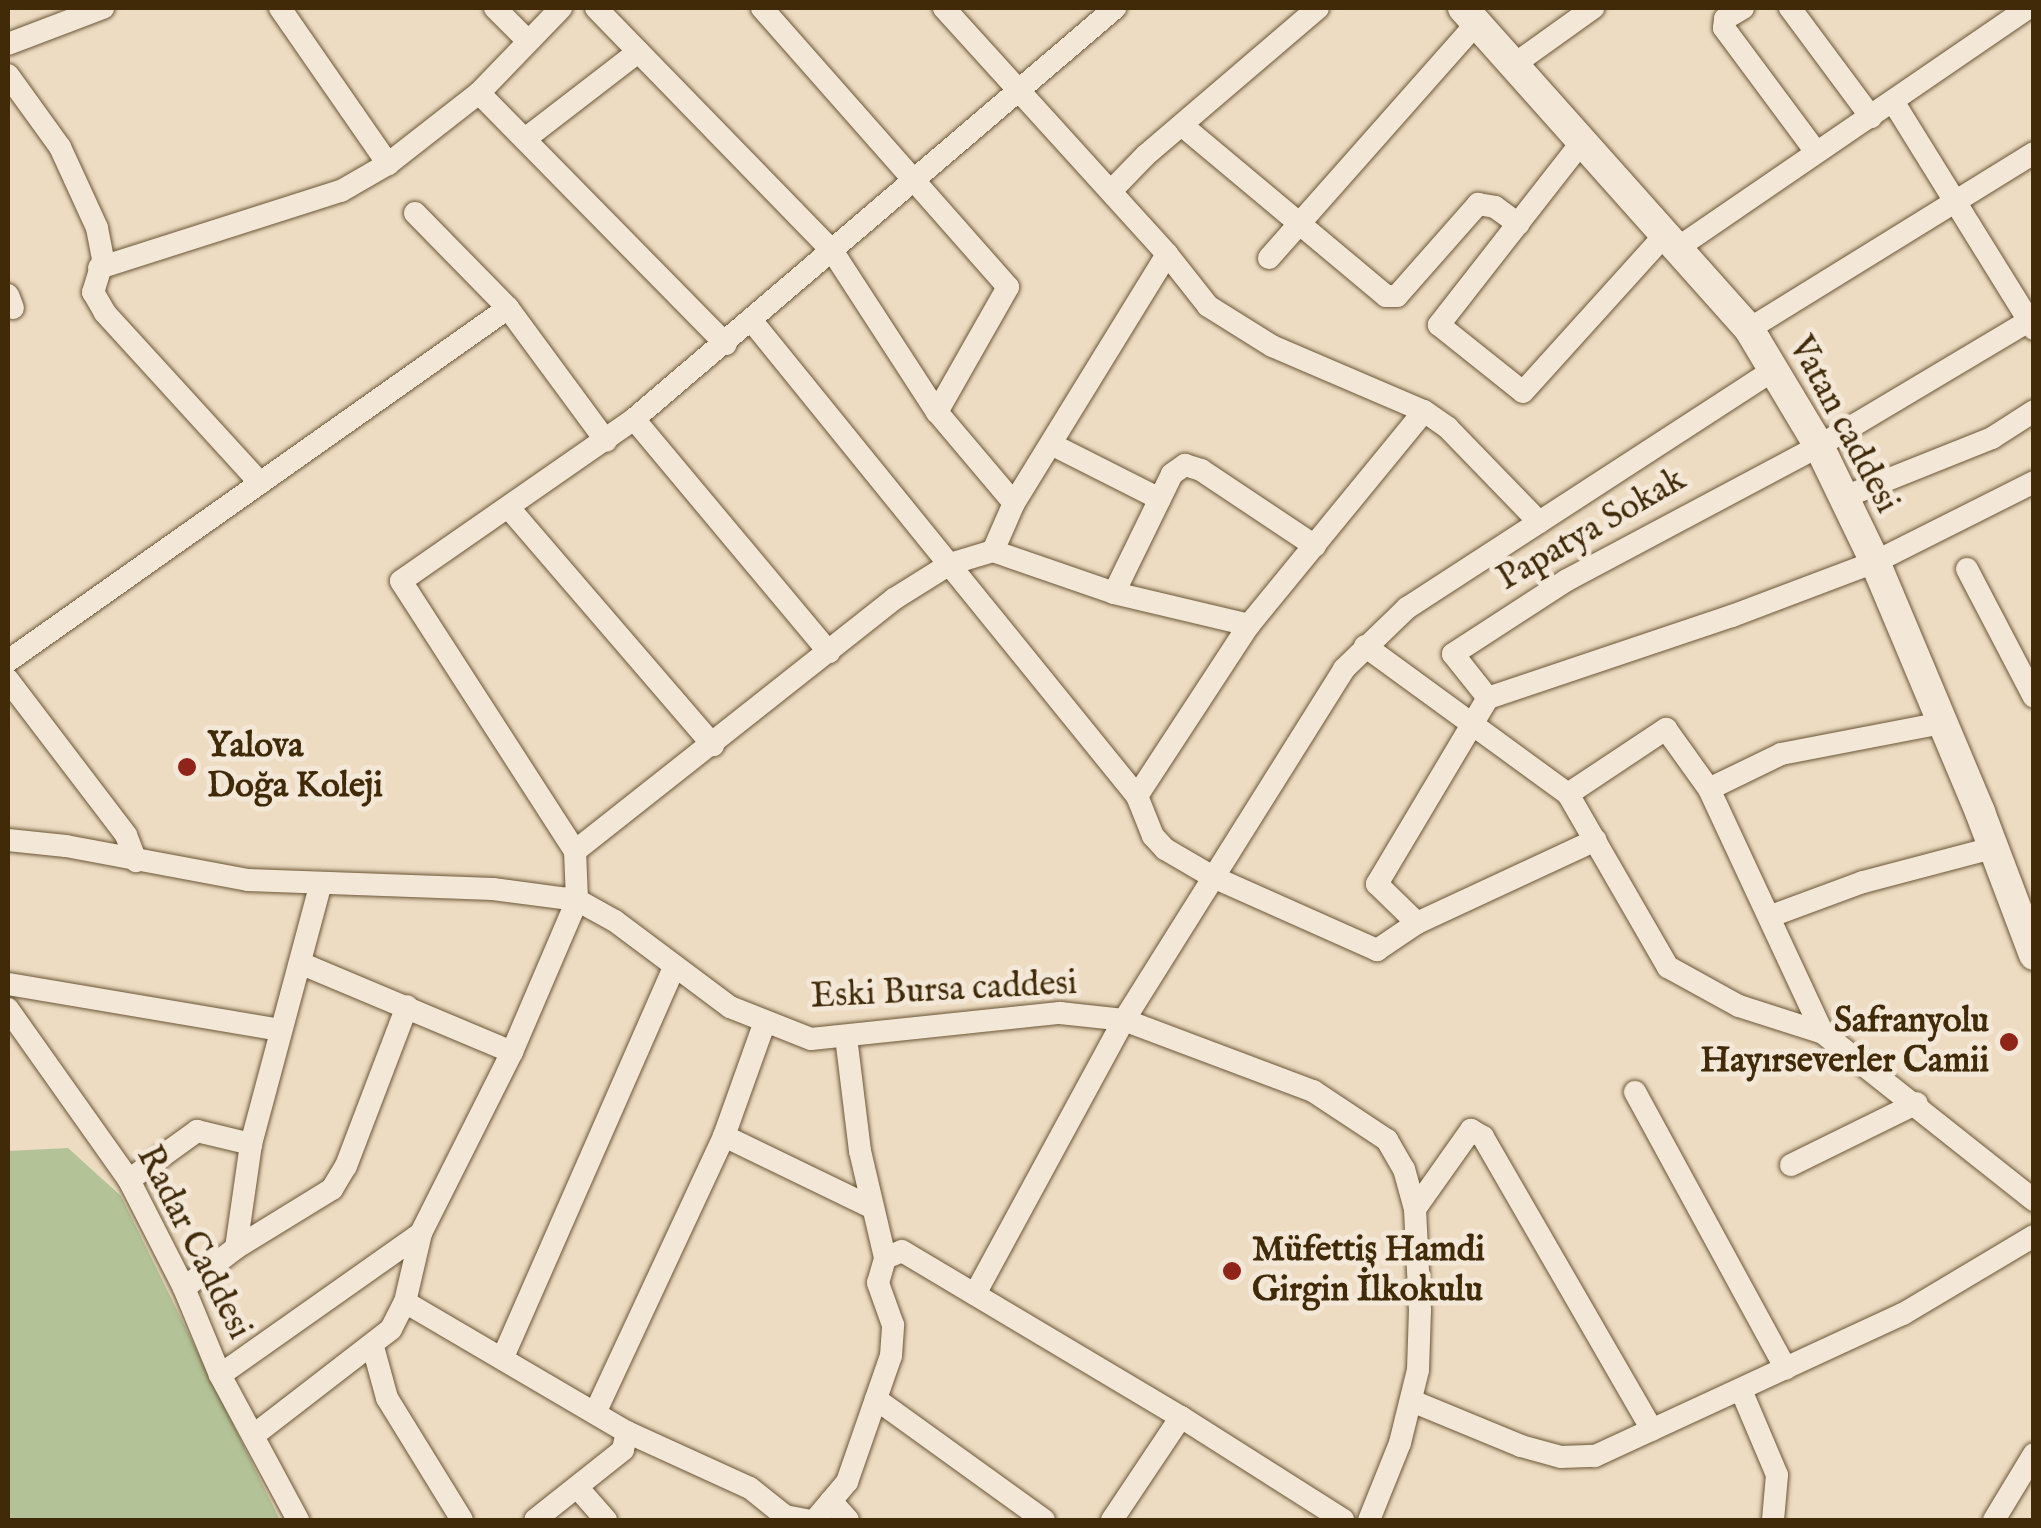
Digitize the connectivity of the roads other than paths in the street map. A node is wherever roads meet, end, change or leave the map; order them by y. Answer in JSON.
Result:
{"nodes":[{"id":1,"x":104,"y":8,"type":"edge"},
{"id":2,"x":280,"y":8,"type":"edge"},
{"id":3,"x":495,"y":8,"type":"edge"},
{"id":4,"x":561,"y":8,"type":"edge"},
{"id":5,"x":596,"y":8,"type":"edge"},
{"id":6,"x":762,"y":8,"type":"edge"},
{"id":7,"x":944,"y":8,"type":"edge"},
{"id":8,"x":1116,"y":8,"type":"edge"},
{"id":9,"x":1318,"y":8,"type":"edge"},
{"id":10,"x":1592,"y":8,"type":"edge"},
{"id":11,"x":1744,"y":8,"type":"edge"},
{"id":12,"x":1790,"y":8,"type":"edge"},
{"id":13,"x":2028,"y":8,"type":"edge"},
{"id":14,"x":1470,"y":16,"type":"edge"},
{"id":15,"x":528,"y":40,"type":"junction"},
{"id":16,"x":8,"y":44,"type":"edge"},
{"id":17,"x":638,"y":52,"type":"junction"},
{"id":18,"x":1512,"y":66,"type":"junction"},
{"id":19,"x":8,"y":74,"type":"edge"},
{"id":20,"x":1022,"y":90,"type":"junction"},
{"id":21,"x":479,"y":93,"type":"junction"},
{"id":22,"x":1894,"y":103,"type":"junction"},
{"id":23,"x":1871,"y":116,"type":"junction"},
{"id":24,"x":1184,"y":126,"type":"junction"},
{"id":25,"x":525,"y":140,"type":"junction"},
{"id":26,"x":1581,"y":143,"type":"junction"},
{"id":27,"x":1816,"y":152,"type":"junction"},
{"id":28,"x":2034,"y":153,"type":"edge"},
{"id":29,"x":388,"y":164,"type":"junction"},
{"id":30,"x":916,"y":183,"type":"junction"},
{"id":31,"x":1112,"y":192,"type":"junction"},
{"id":32,"x":1954,"y":201,"type":"junction"},
{"id":33,"x":416,"y":213,"type":"dead end"},
{"id":34,"x":1518,"y":224,"type":"junction"},
{"id":35,"x":1300,"y":227,"type":"junction"},
{"id":36,"x":1670,"y":242,"type":"junction"},
{"id":37,"x":833,"y":252,"type":"junction"},
{"id":38,"x":1167,"y":254,"type":"junction"},
{"id":39,"x":1269,"y":258,"type":"dead end"},
{"id":40,"x":99,"y":268,"type":"junction"},
{"id":41,"x":508,"y":308,"type":"junction"},
{"id":42,"x":751,"y":320,"type":"junction"},
{"id":43,"x":2032,"y":323,"type":"edge"},
{"id":44,"x":1748,"y":330,"type":"junction"},
{"id":45,"x":726,"y":344,"type":"junction"},
{"id":46,"x":1773,"y":370,"type":"junction"},
{"id":47,"x":1424,"y":411,"type":"junction"},
{"id":48,"x":2034,"y":411,"type":"edge"},
{"id":49,"x":937,"y":412,"type":"junction"},
{"id":50,"x":634,"y":419,"type":"junction"},
{"id":51,"x":606,"y":441,"type":"junction"},
{"id":52,"x":1051,"y":444,"type":"junction"},
{"id":53,"x":1819,"y":446,"type":"junction"},
{"id":54,"x":2034,"y":482,"type":"edge"},
{"id":55,"x":260,"y":483,"type":"junction"},
{"id":56,"x":1842,"y":498,"type":"junction"},
{"id":57,"x":1160,"y":499,"type":"junction"},
{"id":58,"x":1014,"y":503,"type":"junction"},
{"id":59,"x":509,"y":508,"type":"junction"},
{"id":60,"x":1539,"y":522,"type":"junction"},
{"id":61,"x":1314,"y":546,"type":"junction"},
{"id":62,"x":994,"y":551,"type":"junction"},
{"id":63,"x":1874,"y":562,"type":"junction"},
{"id":64,"x":950,"y":564,"type":"junction"},
{"id":65,"x":1967,"y":569,"type":"dead end"},
{"id":66,"x":1114,"y":593,"type":"junction"},
{"id":67,"x":1249,"y":624,"type":"junction"},
{"id":68,"x":1365,"y":646,"type":"junction"},
{"id":69,"x":829,"y":652,"type":"junction"},
{"id":70,"x":8,"y":661,"type":"edge"},
{"id":71,"x":8,"y":680,"type":"edge"},
{"id":72,"x":2034,"y":697,"type":"edge"},
{"id":73,"x":1488,"y":698,"type":"junction"},
{"id":74,"x":1942,"y":723,"type":"junction"},
{"id":75,"x":1472,"y":726,"type":"junction"},
{"id":76,"x":714,"y":745,"type":"junction"},
{"id":77,"x":1708,"y":790,"type":"junction"},
{"id":78,"x":1568,"y":794,"type":"junction"},
{"id":79,"x":1137,"y":796,"type":"junction"},
{"id":80,"x":8,"y":840,"type":"edge"},
{"id":81,"x":1596,"y":840,"type":"junction"},
{"id":82,"x":1994,"y":848,"type":"junction"},
{"id":83,"x":575,"y":850,"type":"junction"},
{"id":84,"x":136,"y":861,"type":"junction"},
{"id":85,"x":1213,"y":876,"type":"junction"},
{"id":86,"x":320,"y":882,"type":"junction"},
{"id":87,"x":577,"y":900,"type":"junction"},
{"id":88,"x":1771,"y":916,"type":"junction"},
{"id":89,"x":1417,"y":923,"type":"junction"},
{"id":90,"x":2033,"y":954,"type":"edge"},
{"id":91,"x":300,"y":962,"type":"junction"},
{"id":92,"x":675,"y":966,"type":"junction"},
{"id":93,"x":8,"y":984,"type":"edge"},
{"id":94,"x":407,"y":1006,"type":"junction"},
{"id":95,"x":8,"y":1009,"type":"edge"},
{"id":96,"x":1124,"y":1020,"type":"junction"},
{"id":97,"x":764,"y":1024,"type":"junction"},
{"id":98,"x":280,"y":1030,"type":"junction"},
{"id":99,"x":1822,"y":1032,"type":"junction"},
{"id":100,"x":846,"y":1036,"type":"junction"},
{"id":101,"x":512,"y":1052,"type":"junction"},
{"id":102,"x":1635,"y":1092,"type":"dead end"},
{"id":103,"x":1916,"y":1103,"type":"junction"},
{"id":104,"x":724,"y":1136,"type":"junction"},
{"id":105,"x":251,"y":1144,"type":"junction"},
{"id":106,"x":1790,"y":1166,"type":"dead end"},
{"id":107,"x":129,"y":1180,"type":"junction"},
{"id":108,"x":2034,"y":1200,"type":"edge"},
{"id":109,"x":873,"y":1208,"type":"junction"},
{"id":110,"x":1414,"y":1209,"type":"junction"},
{"id":111,"x":421,"y":1233,"type":"junction"},
{"id":112,"x":2034,"y":1236,"type":"edge"},
{"id":113,"x":236,"y":1248,"type":"junction"},
{"id":114,"x":885,"y":1258,"type":"junction"},
{"id":115,"x":184,"y":1288,"type":"junction"},
{"id":116,"x":975,"y":1294,"type":"junction"},
{"id":117,"x":405,"y":1302,"type":"junction"},
{"id":118,"x":373,"y":1347,"type":"junction"},
{"id":119,"x":502,"y":1357,"type":"junction"},
{"id":120,"x":1786,"y":1369,"type":"junction"},
{"id":121,"x":220,"y":1375,"type":"junction"},
{"id":122,"x":1741,"y":1390,"type":"junction"},
{"id":123,"x":876,"y":1400,"type":"junction"},
{"id":124,"x":1412,"y":1401,"type":"junction"},
{"id":125,"x":596,"y":1413,"type":"junction"},
{"id":126,"x":1181,"y":1416,"type":"junction"},
{"id":127,"x":1652,"y":1430,"type":"junction"},
{"id":128,"x":627,"y":1432,"type":"junction"},
{"id":129,"x":254,"y":1434,"type":"junction"},
{"id":130,"x":2034,"y":1454,"type":"edge"},
{"id":131,"x":577,"y":1487,"type":"junction"},
{"id":132,"x":831,"y":1501,"type":"junction"},
{"id":133,"x":298,"y":1520,"type":"edge"},
{"id":134,"x":462,"y":1520,"type":"edge"},
{"id":135,"x":535,"y":1520,"type":"edge"},
{"id":136,"x":606,"y":1520,"type":"edge"},
{"id":137,"x":806,"y":1520,"type":"edge"},
{"id":138,"x":814,"y":1520,"type":"edge"},
{"id":139,"x":848,"y":1520,"type":"edge"},
{"id":140,"x":1044,"y":1520,"type":"edge"},
{"id":141,"x":1112,"y":1520,"type":"edge"},
{"id":142,"x":1343,"y":1520,"type":"edge"},
{"id":143,"x":1369,"y":1520,"type":"edge"},
{"id":144,"x":1773,"y":1520,"type":"edge"},
{"id":145,"x":1994,"y":1520,"type":"edge"}],
"edges":[{"from":1,"to":16,"type":"street"},
{"from":2,"to":29,"type":"street"},
{"from":3,"to":15,"type":"street"},
{"from":4,"to":15,"type":"street"},
{"from":5,"to":17,"type":"street"},
{"from":6,"to":30,"type":"street"},
{"from":7,"to":20,"type":"street"},
{"from":8,"to":20,"type":"street"},
{"from":9,"to":24,"type":"street"},
{"from":10,"to":18,"type":"street"},
{"from":11,"to":27,"type":"street"},
{"from":12,"to":23,"type":"street"},
{"from":13,"to":22,"type":"street"},
{"from":14,"to":18,"type":"street","name":"Vatan caddesi"},
{"from":14,"to":35,"type":"street"},
{"from":15,"to":21,"type":"street"},
{"from":17,"to":25,"type":"street"},
{"from":17,"to":37,"type":"street"},
{"from":18,"to":26,"type":"street","name":"Vatan caddesi"},
{"from":19,"to":40,"type":"street"},
{"from":20,"to":30,"type":"street"},
{"from":20,"to":31,"type":"street"},
{"from":21,"to":25,"type":"street"},
{"from":21,"to":29,"type":"street"},
{"from":22,"to":23,"type":"street"},
{"from":22,"to":32,"type":"street"},
{"from":23,"to":27,"type":"street"},
{"from":24,"to":31,"type":"street"},
{"from":24,"to":35,"type":"street"},
{"from":25,"to":45,"type":"street"},
{"from":26,"to":34,"type":"street"},
{"from":26,"to":36,"type":"street","name":"Vatan caddesi"},
{"from":27,"to":36,"type":"street"},
{"from":28,"to":32,"type":"street"},
{"from":29,"to":40,"type":"street"},
{"from":30,"to":37,"type":"street"},
{"from":30,"to":49,"type":"street"},
{"from":31,"to":38,"type":"street"},
{"from":32,"to":43,"type":"street"},
{"from":32,"to":44,"type":"street"},
{"from":33,"to":41,"type":"street"},
{"from":34,"to":35,"type":"street"},
{"from":34,"to":36,"type":"street"},
{"from":35,"to":39,"type":"street"},
{"from":36,"to":44,"type":"street","name":"Vatan caddesi"},
{"from":37,"to":42,"type":"street"},
{"from":37,"to":49,"type":"street"},
{"from":38,"to":47,"type":"street"},
{"from":38,"to":52,"type":"street"},
{"from":40,"to":55,"type":"street"},
{"from":41,"to":51,"type":"street"},
{"from":41,"to":55,"type":"street"},
{"from":42,"to":45,"type":"street"},
{"from":42,"to":64,"type":"street"},
{"from":43,"to":53,"type":"street"},
{"from":44,"to":46,"type":"street","name":"Vatan caddesi"},
{"from":45,"to":50,"type":"street"},
{"from":46,"to":53,"type":"street","name":"Vatan caddesi"},
{"from":46,"to":60,"type":"street"},
{"from":47,"to":60,"type":"street"},
{"from":47,"to":61,"type":"street"},
{"from":48,"to":56,"type":"street"},
{"from":49,"to":58,"type":"street"},
{"from":50,"to":51,"type":"street"},
{"from":50,"to":69,"type":"street"},
{"from":51,"to":59,"type":"street"},
{"from":52,"to":57,"type":"street"},
{"from":52,"to":58,"type":"street"},
{"from":53,"to":56,"type":"street","name":"Vatan caddesi"},
{"from":53,"to":73,"type":"street","name":"Papatya Sokak"},
{"from":54,"to":63,"type":"street"},
{"from":55,"to":70,"type":"street"},
{"from":56,"to":63,"type":"street","name":"Vatan caddesi"},
{"from":57,"to":61,"type":"street"},
{"from":57,"to":66,"type":"street"},
{"from":58,"to":62,"type":"street"},
{"from":59,"to":76,"type":"street"},
{"from":59,"to":83,"type":"street"},
{"from":60,"to":68,"type":"street"},
{"from":61,"to":67,"type":"street"},
{"from":62,"to":64,"type":"street"},
{"from":62,"to":66,"type":"street"},
{"from":63,"to":73,"type":"street"},
{"from":63,"to":74,"type":"street","name":"Vatan caddesi"},
{"from":64,"to":69,"type":"street"},
{"from":64,"to":79,"type":"street"},
{"from":65,"to":72,"type":"street"},
{"from":66,"to":67,"type":"street"},
{"from":67,"to":79,"type":"street"},
{"from":68,"to":75,"type":"street"},
{"from":68,"to":85,"type":"street"},
{"from":69,"to":76,"type":"street"},
{"from":71,"to":84,"type":"street"},
{"from":73,"to":75,"type":"street"},
{"from":74,"to":77,"type":"street"},
{"from":74,"to":82,"type":"street","name":"Vatan caddesi"},
{"from":75,"to":78,"type":"street"},
{"from":75,"to":89,"type":"street"},
{"from":76,"to":83,"type":"street"},
{"from":77,"to":78,"type":"street"},
{"from":77,"to":88,"type":"street"},
{"from":78,"to":81,"type":"street"},
{"from":79,"to":85,"type":"street"},
{"from":80,"to":84,"type":"street","name":"Eski Bursa caddesi"},
{"from":81,"to":89,"type":"street"},
{"from":81,"to":99,"type":"street"},
{"from":82,"to":88,"type":"street"},
{"from":82,"to":90,"type":"street","name":"Vatan caddesi"},
{"from":83,"to":87,"type":"street"},
{"from":84,"to":86,"type":"street","name":"Eski Bursa caddesi"},
{"from":85,"to":89,"type":"street"},
{"from":85,"to":96,"type":"street"},
{"from":86,"to":87,"type":"street","name":"Eski Bursa caddesi"},
{"from":86,"to":91,"type":"street"},
{"from":87,"to":92,"type":"street","name":"Eski Bursa caddesi"},
{"from":87,"to":101,"type":"street"},
{"from":88,"to":99,"type":"street"},
{"from":91,"to":94,"type":"street"},
{"from":91,"to":98,"type":"street"},
{"from":92,"to":97,"type":"street","name":"Eski Bursa caddesi"},
{"from":92,"to":119,"type":"street"},
{"from":93,"to":98,"type":"street"},
{"from":94,"to":101,"type":"street"},
{"from":94,"to":113,"type":"street"},
{"from":95,"to":107,"type":"street","name":"Radar Caddesi"},
{"from":96,"to":100,"type":"street","name":"Eski Bursa caddesi"},
{"from":96,"to":110,"type":"street","name":"Eski Bursa caddesi"},
{"from":96,"to":116,"type":"street"},
{"from":97,"to":100,"type":"street","name":"Eski Bursa caddesi"},
{"from":97,"to":104,"type":"street"},
{"from":98,"to":105,"type":"street"},
{"from":99,"to":103,"type":"street"},
{"from":100,"to":109,"type":"street"},
{"from":101,"to":111,"type":"street"},
{"from":102,"to":120,"type":"street"},
{"from":103,"to":106,"type":"street"},
{"from":103,"to":108,"type":"street"},
{"from":104,"to":109,"type":"street"},
{"from":104,"to":125,"type":"street"},
{"from":105,"to":107,"type":"street"},
{"from":105,"to":113,"type":"street"},
{"from":107,"to":115,"type":"street","name":"Radar Caddesi"},
{"from":109,"to":114,"type":"street"},
{"from":110,"to":124,"type":"street","name":"Eski Bursa caddesi"},
{"from":110,"to":127,"type":"street"},
{"from":111,"to":117,"type":"street"},
{"from":111,"to":121,"type":"street"},
{"from":112,"to":120,"type":"street"},
{"from":113,"to":115,"type":"street"},
{"from":114,"to":116,"type":"street"},
{"from":114,"to":123,"type":"street"},
{"from":115,"to":121,"type":"street","name":"Radar Caddesi"},
{"from":116,"to":126,"type":"street"},
{"from":117,"to":118,"type":"street"},
{"from":117,"to":119,"type":"street"},
{"from":118,"to":129,"type":"street"},
{"from":118,"to":134,"type":"street"},
{"from":119,"to":125,"type":"street"},
{"from":120,"to":122,"type":"street"},
{"from":121,"to":129,"type":"street","name":"Radar Caddesi"},
{"from":122,"to":127,"type":"street"},
{"from":122,"to":144,"type":"street"},
{"from":123,"to":132,"type":"street"},
{"from":123,"to":140,"type":"street"},
{"from":124,"to":127,"type":"street"},
{"from":124,"to":143,"type":"street","name":"Eski Bursa caddesi"},
{"from":125,"to":128,"type":"street"},
{"from":126,"to":141,"type":"street"},
{"from":126,"to":142,"type":"street"},
{"from":128,"to":131,"type":"street"},
{"from":128,"to":137,"type":"street"},
{"from":129,"to":133,"type":"street","name":"Radar Caddesi"},
{"from":130,"to":145,"type":"street"},
{"from":131,"to":135,"type":"street"},
{"from":131,"to":136,"type":"street"},
{"from":132,"to":138,"type":"street"},
{"from":132,"to":139,"type":"street"}]}
